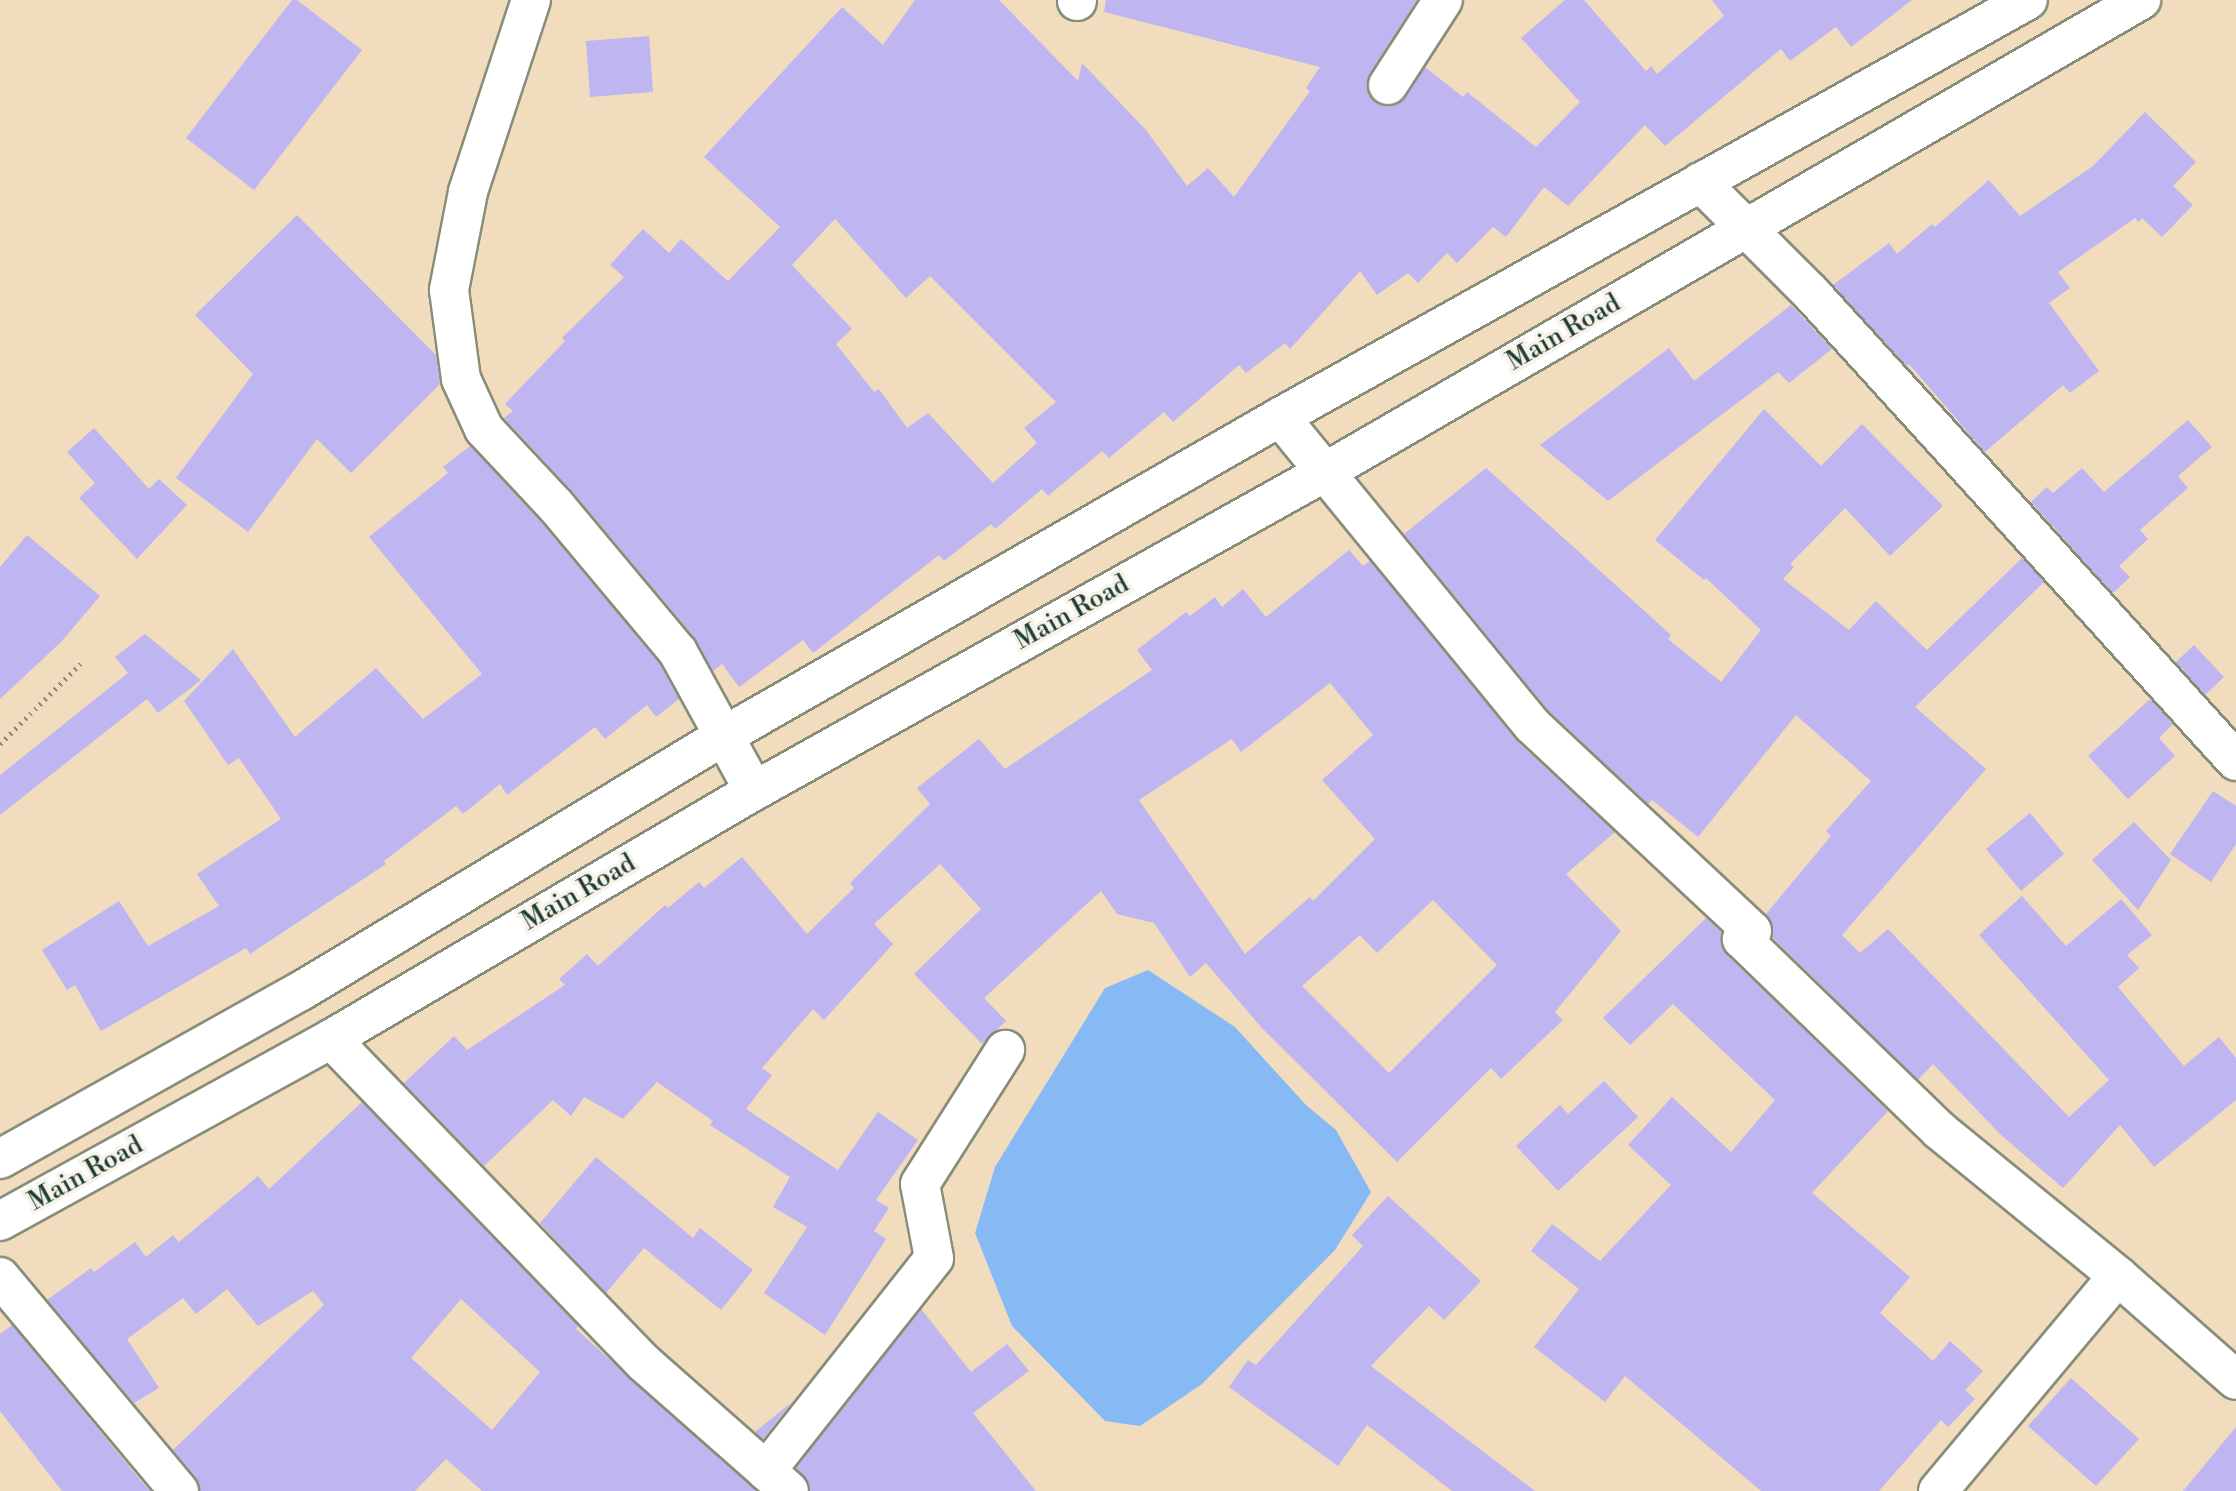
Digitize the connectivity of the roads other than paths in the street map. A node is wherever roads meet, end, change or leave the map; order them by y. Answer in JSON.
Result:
{"nodes":[{"id":1,"x":531,"y":0,"type":"edge"},
{"id":2,"x":1443,"y":0,"type":"edge"},
{"id":3,"x":2028,"y":0,"type":"edge"},
{"id":4,"x":2141,"y":0,"type":"edge"},
{"id":5,"x":1388,"y":85,"type":"dead end"},
{"id":6,"x":1700,"y":182,"type":"junction"},
{"id":7,"x":1744,"y":228,"type":"junction"},
{"id":8,"x":1280,"y":417,"type":"junction"},
{"id":9,"x":1325,"y":472,"type":"junction"},
{"id":10,"x":722,"y":737,"type":"junction"},
{"id":11,"x":2236,"y":761,"type":"edge"},
{"id":12,"x":754,"y":791,"type":"junction"},
{"id":13,"x":331,"y":1039,"type":"junction"},
{"id":14,"x":1005,"y":1049,"type":"dead end"},
{"id":15,"x":0,"y":1159,"type":"edge"},
{"id":16,"x":0,"y":1222,"type":"edge"},
{"id":17,"x":2118,"y":1276,"type":"junction"},
{"id":18,"x":0,"y":1277,"type":"edge"},
{"id":19,"x":2236,"y":1380,"type":"edge"},
{"id":20,"x":777,"y":1481,"type":"edge"},
{"id":21,"x":179,"y":1491,"type":"edge"},
{"id":22,"x":1938,"y":1491,"type":"edge"}],
"edges":[{"from":1,"to":10,"type":"street"},
{"from":2,"to":5,"type":"street"},
{"from":3,"to":6,"type":"street"},
{"from":4,"to":7,"type":"street","name":"Main Road"},
{"from":6,"to":7,"type":"street"},
{"from":6,"to":8,"type":"street"},
{"from":7,"to":9,"type":"street","name":"Main Road"},
{"from":7,"to":11,"type":"street"},
{"from":8,"to":9,"type":"street"},
{"from":8,"to":10,"type":"street"},
{"from":9,"to":12,"type":"street","name":"Main Road"},
{"from":9,"to":17,"type":"street"},
{"from":10,"to":12,"type":"street"},
{"from":10,"to":15,"type":"street"},
{"from":12,"to":13,"type":"street","name":"Main Road"},
{"from":13,"to":16,"type":"street","name":"Main Road"},
{"from":13,"to":20,"type":"street"},
{"from":14,"to":20,"type":"street"},
{"from":17,"to":19,"type":"street"},
{"from":17,"to":22,"type":"street"},
{"from":18,"to":21,"type":"street"}]}
